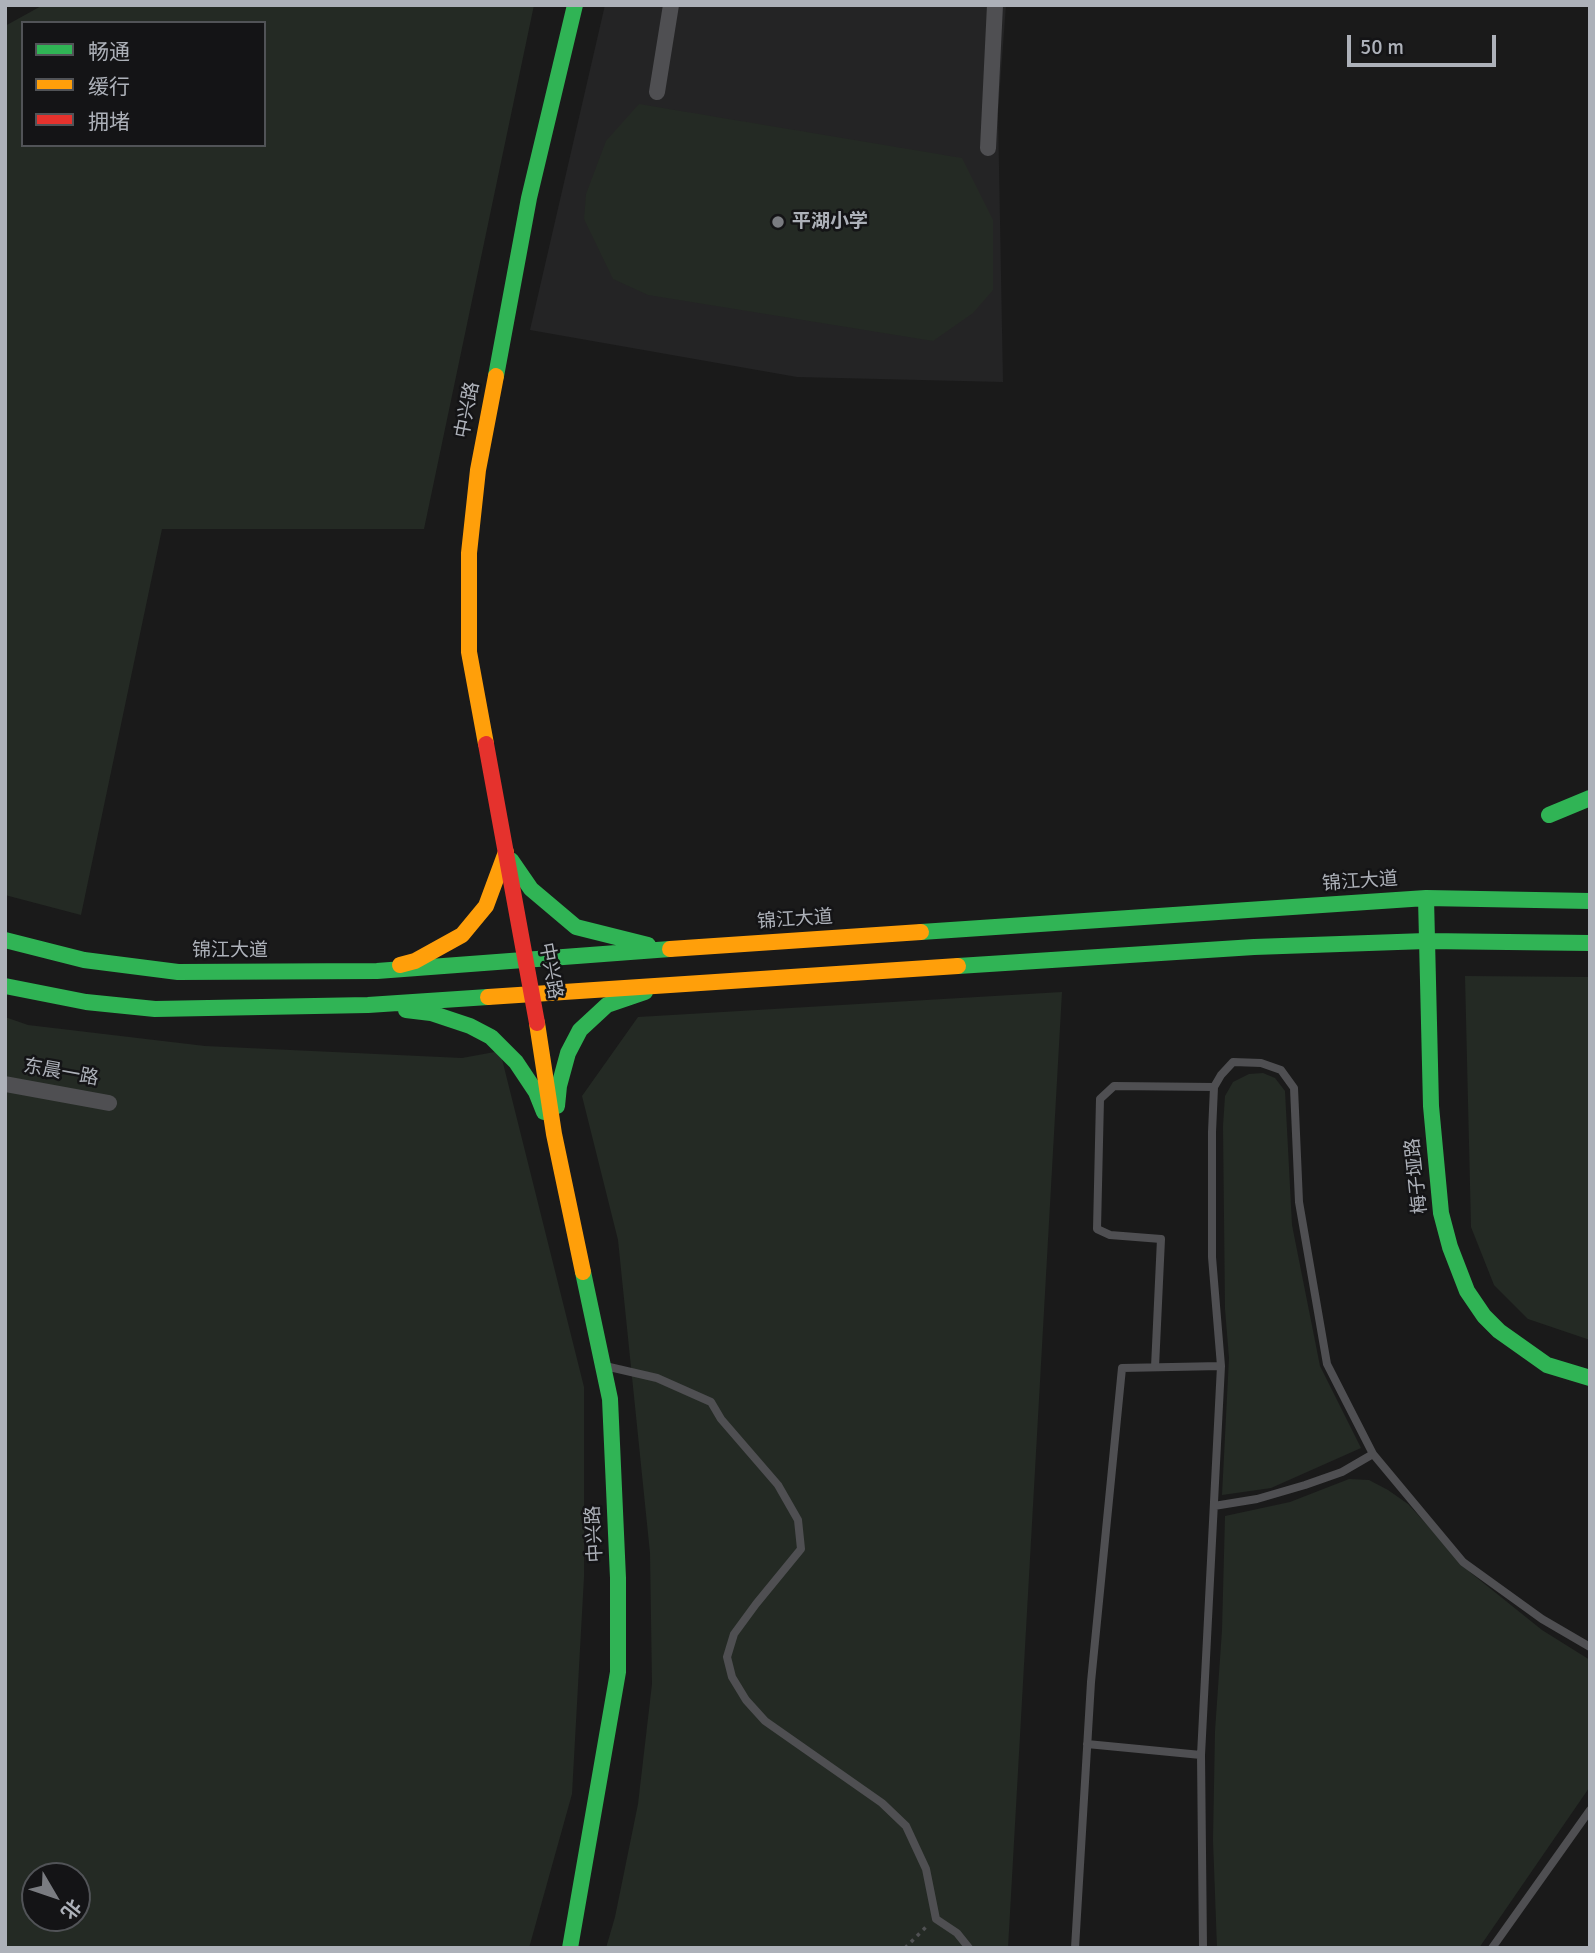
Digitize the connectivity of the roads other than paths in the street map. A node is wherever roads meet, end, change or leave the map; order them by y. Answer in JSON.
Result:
{"nodes":[{"id":1,"x":575,"y":5,"type":"edge"},
{"id":2,"x":671,"y":5,"type":"edge"},
{"id":3,"x":995,"y":5,"type":"edge"},
{"id":4,"x":657,"y":92,"type":"dead end"},
{"id":5,"x":988,"y":148,"type":"dead end"},
{"id":6,"x":1590,"y":798,"type":"edge"},
{"id":7,"x":1549,"y":815,"type":"dead end"},
{"id":8,"x":506,"y":852,"type":"junction"},
{"id":9,"x":1426,"y":898,"type":"junction"},
{"id":10,"x":1590,"y":901,"type":"edge"},
{"id":11,"x":5,"y":940,"type":"edge"},
{"id":12,"x":1426,"y":941,"type":"junction"},
{"id":13,"x":1590,"y":943,"type":"edge"},
{"id":14,"x":668,"y":949,"type":"junction"},
{"id":15,"x":526,"y":959,"type":"junction"},
{"id":16,"x":376,"y":971,"type":"junction"},
{"id":17,"x":666,"y":985,"type":"junction"},
{"id":18,"x":5,"y":986,"type":"edge"},
{"id":19,"x":533,"y":994,"type":"junction"},
{"id":20,"x":369,"y":1005,"type":"junction"},
{"id":21,"x":5,"y":1084,"type":"edge"},
{"id":22,"x":1214,"y":1087,"type":"junction"},
{"id":23,"x":109,"y":1103,"type":"dead end"},
{"id":24,"x":554,"y":1134,"type":"junction"},
{"id":25,"x":603,"y":1366,"type":"junction"},
{"id":26,"x":1221,"y":1366,"type":"junction"},
{"id":27,"x":1155,"y":1367,"type":"junction"},
{"id":28,"x":1590,"y":1378,"type":"edge"},
{"id":29,"x":1373,"y":1454,"type":"junction"},
{"id":30,"x":1214,"y":1506,"type":"junction"},
{"id":31,"x":1590,"y":1647,"type":"edge"},
{"id":32,"x":1087,"y":1744,"type":"junction"},
{"id":33,"x":1201,"y":1755,"type":"junction"},
{"id":34,"x":1590,"y":1810,"type":"edge"},
{"id":35,"x":570,"y":1948,"type":"edge"},
{"id":36,"x":969,"y":1948,"type":"edge"},
{"id":37,"x":1074,"y":1948,"type":"edge"},
{"id":38,"x":1203,"y":1948,"type":"edge"},
{"id":39,"x":1492,"y":1948,"type":"edge"}],
"edges":[{"from":1,"to":8,"type":"main road","name":"中兴路"},
{"from":2,"to":4,"type":"street"},
{"from":3,"to":5,"type":"street"},
{"from":6,"to":7,"type":"main road"},
{"from":8,"to":14,"type":"main road"},
{"from":8,"to":15,"type":"main road","name":"中兴路"},
{"from":8,"to":16,"type":"main road"},
{"from":9,"to":10,"type":"main road","name":"锦江大道"},
{"from":9,"to":12,"type":"main road","name":"梅子垭路"},
{"from":9,"to":14,"type":"main road","name":"锦江大道"},
{"from":11,"to":16,"type":"main road","name":"锦江大道"},
{"from":12,"to":13,"type":"main road"},
{"from":12,"to":17,"type":"main road"},
{"from":12,"to":28,"type":"main road","name":"梅子垭路"},
{"from":14,"to":15,"type":"main road","name":"锦江大道"},
{"from":15,"to":16,"type":"main road","name":"锦江大道"},
{"from":15,"to":19,"type":"main road","name":"中兴路"},
{"from":17,"to":19,"type":"main road"},
{"from":17,"to":24,"type":"main road"},
{"from":18,"to":20,"type":"main road"},
{"from":19,"to":20,"type":"main road"},
{"from":19,"to":24,"type":"main road","name":"中兴路"},
{"from":20,"to":24,"type":"main road"},
{"from":21,"to":23,"type":"street","name":"东晨一路"},
{"from":22,"to":26,"type":"lane"},
{"from":22,"to":27,"type":"lane"},
{"from":22,"to":29,"type":"lane"},
{"from":24,"to":25,"type":"main road","name":"中兴路"},
{"from":25,"to":35,"type":"main road","name":"中兴路"},
{"from":25,"to":36,"type":"lane"},
{"from":26,"to":27,"type":"lane"},
{"from":26,"to":30,"type":"lane"},
{"from":27,"to":32,"type":"lane"},
{"from":29,"to":30,"type":"lane"},
{"from":29,"to":31,"type":"lane"},
{"from":30,"to":33,"type":"lane"},
{"from":32,"to":33,"type":"lane"},
{"from":32,"to":37,"type":"lane"},
{"from":33,"to":38,"type":"lane"},
{"from":34,"to":39,"type":"lane"}]}
